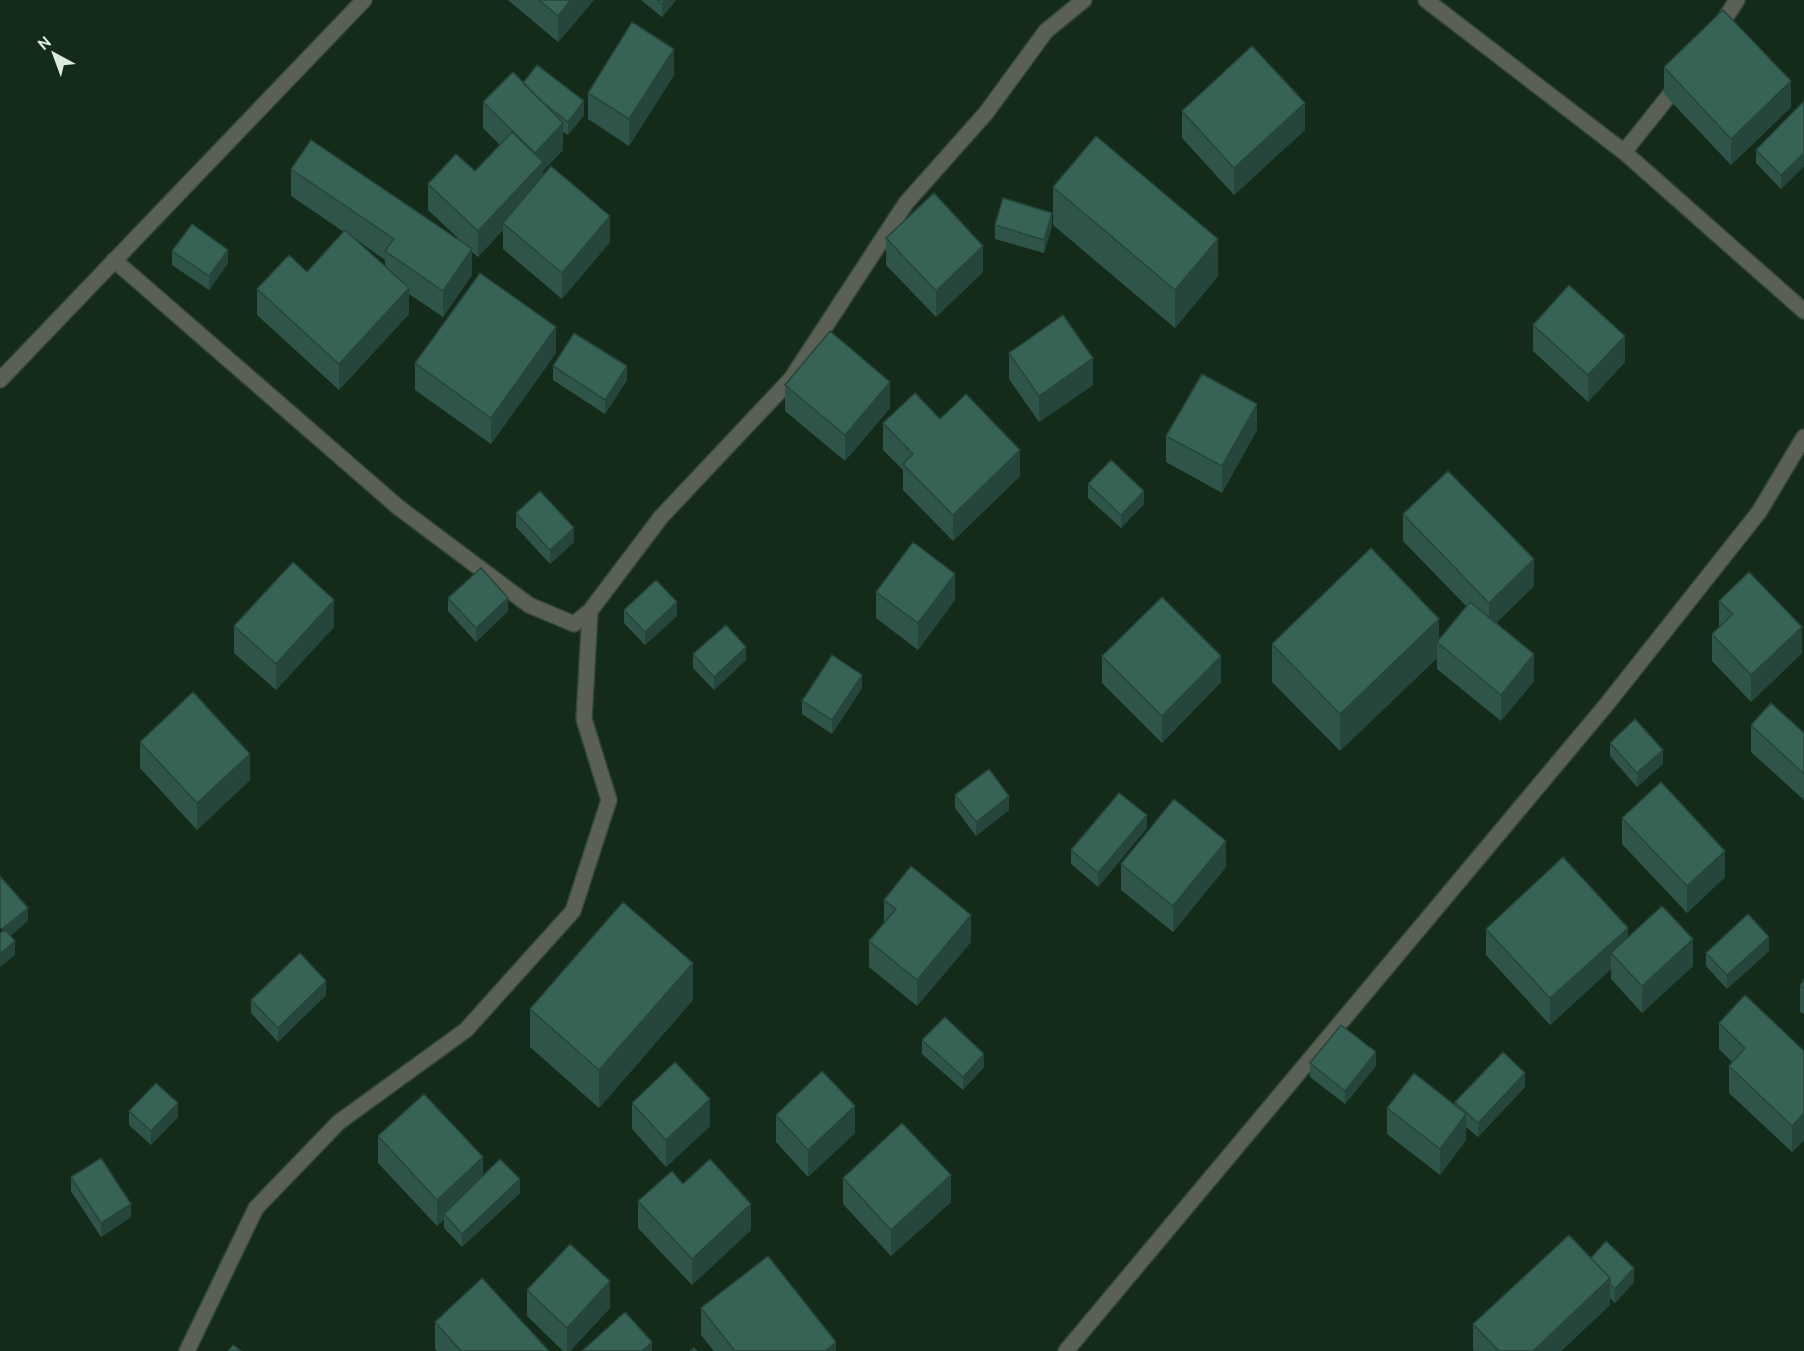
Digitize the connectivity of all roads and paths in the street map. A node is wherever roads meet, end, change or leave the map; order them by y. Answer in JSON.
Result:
{"nodes":[{"id":1,"x":364,"y":0,"type":"edge"},
{"id":2,"x":1083,"y":0,"type":"edge"},
{"id":3,"x":1426,"y":0,"type":"edge"},
{"id":4,"x":1737,"y":0,"type":"edge"},
{"id":5,"x":1710,"y":42,"type":"edge"},
{"id":6,"x":1690,"y":69,"type":"edge"},
{"id":7,"x":1624,"y":152,"type":"junction"},
{"id":8,"x":114,"y":260,"type":"junction"},
{"id":9,"x":1804,"y":311,"type":"edge"},
{"id":10,"x":0,"y":380,"type":"edge"},
{"id":11,"x":1804,"y":436,"type":"edge"},
{"id":12,"x":590,"y":611,"type":"junction"},
{"id":13,"x":187,"y":1351,"type":"edge"},
{"id":14,"x":1066,"y":1351,"type":"edge"}],
"edges":[{"from":1,"to":8,"type":"street"},
{"from":2,"to":12,"type":"street"},
{"from":3,"to":7,"type":"street"},
{"from":4,"to":5,"type":"street"},
{"from":6,"to":7,"type":"street"},
{"from":7,"to":9,"type":"street"},
{"from":8,"to":10,"type":"street"},
{"from":8,"to":12,"type":"street"},
{"from":11,"to":14,"type":"street"},
{"from":12,"to":13,"type":"street"}]}
